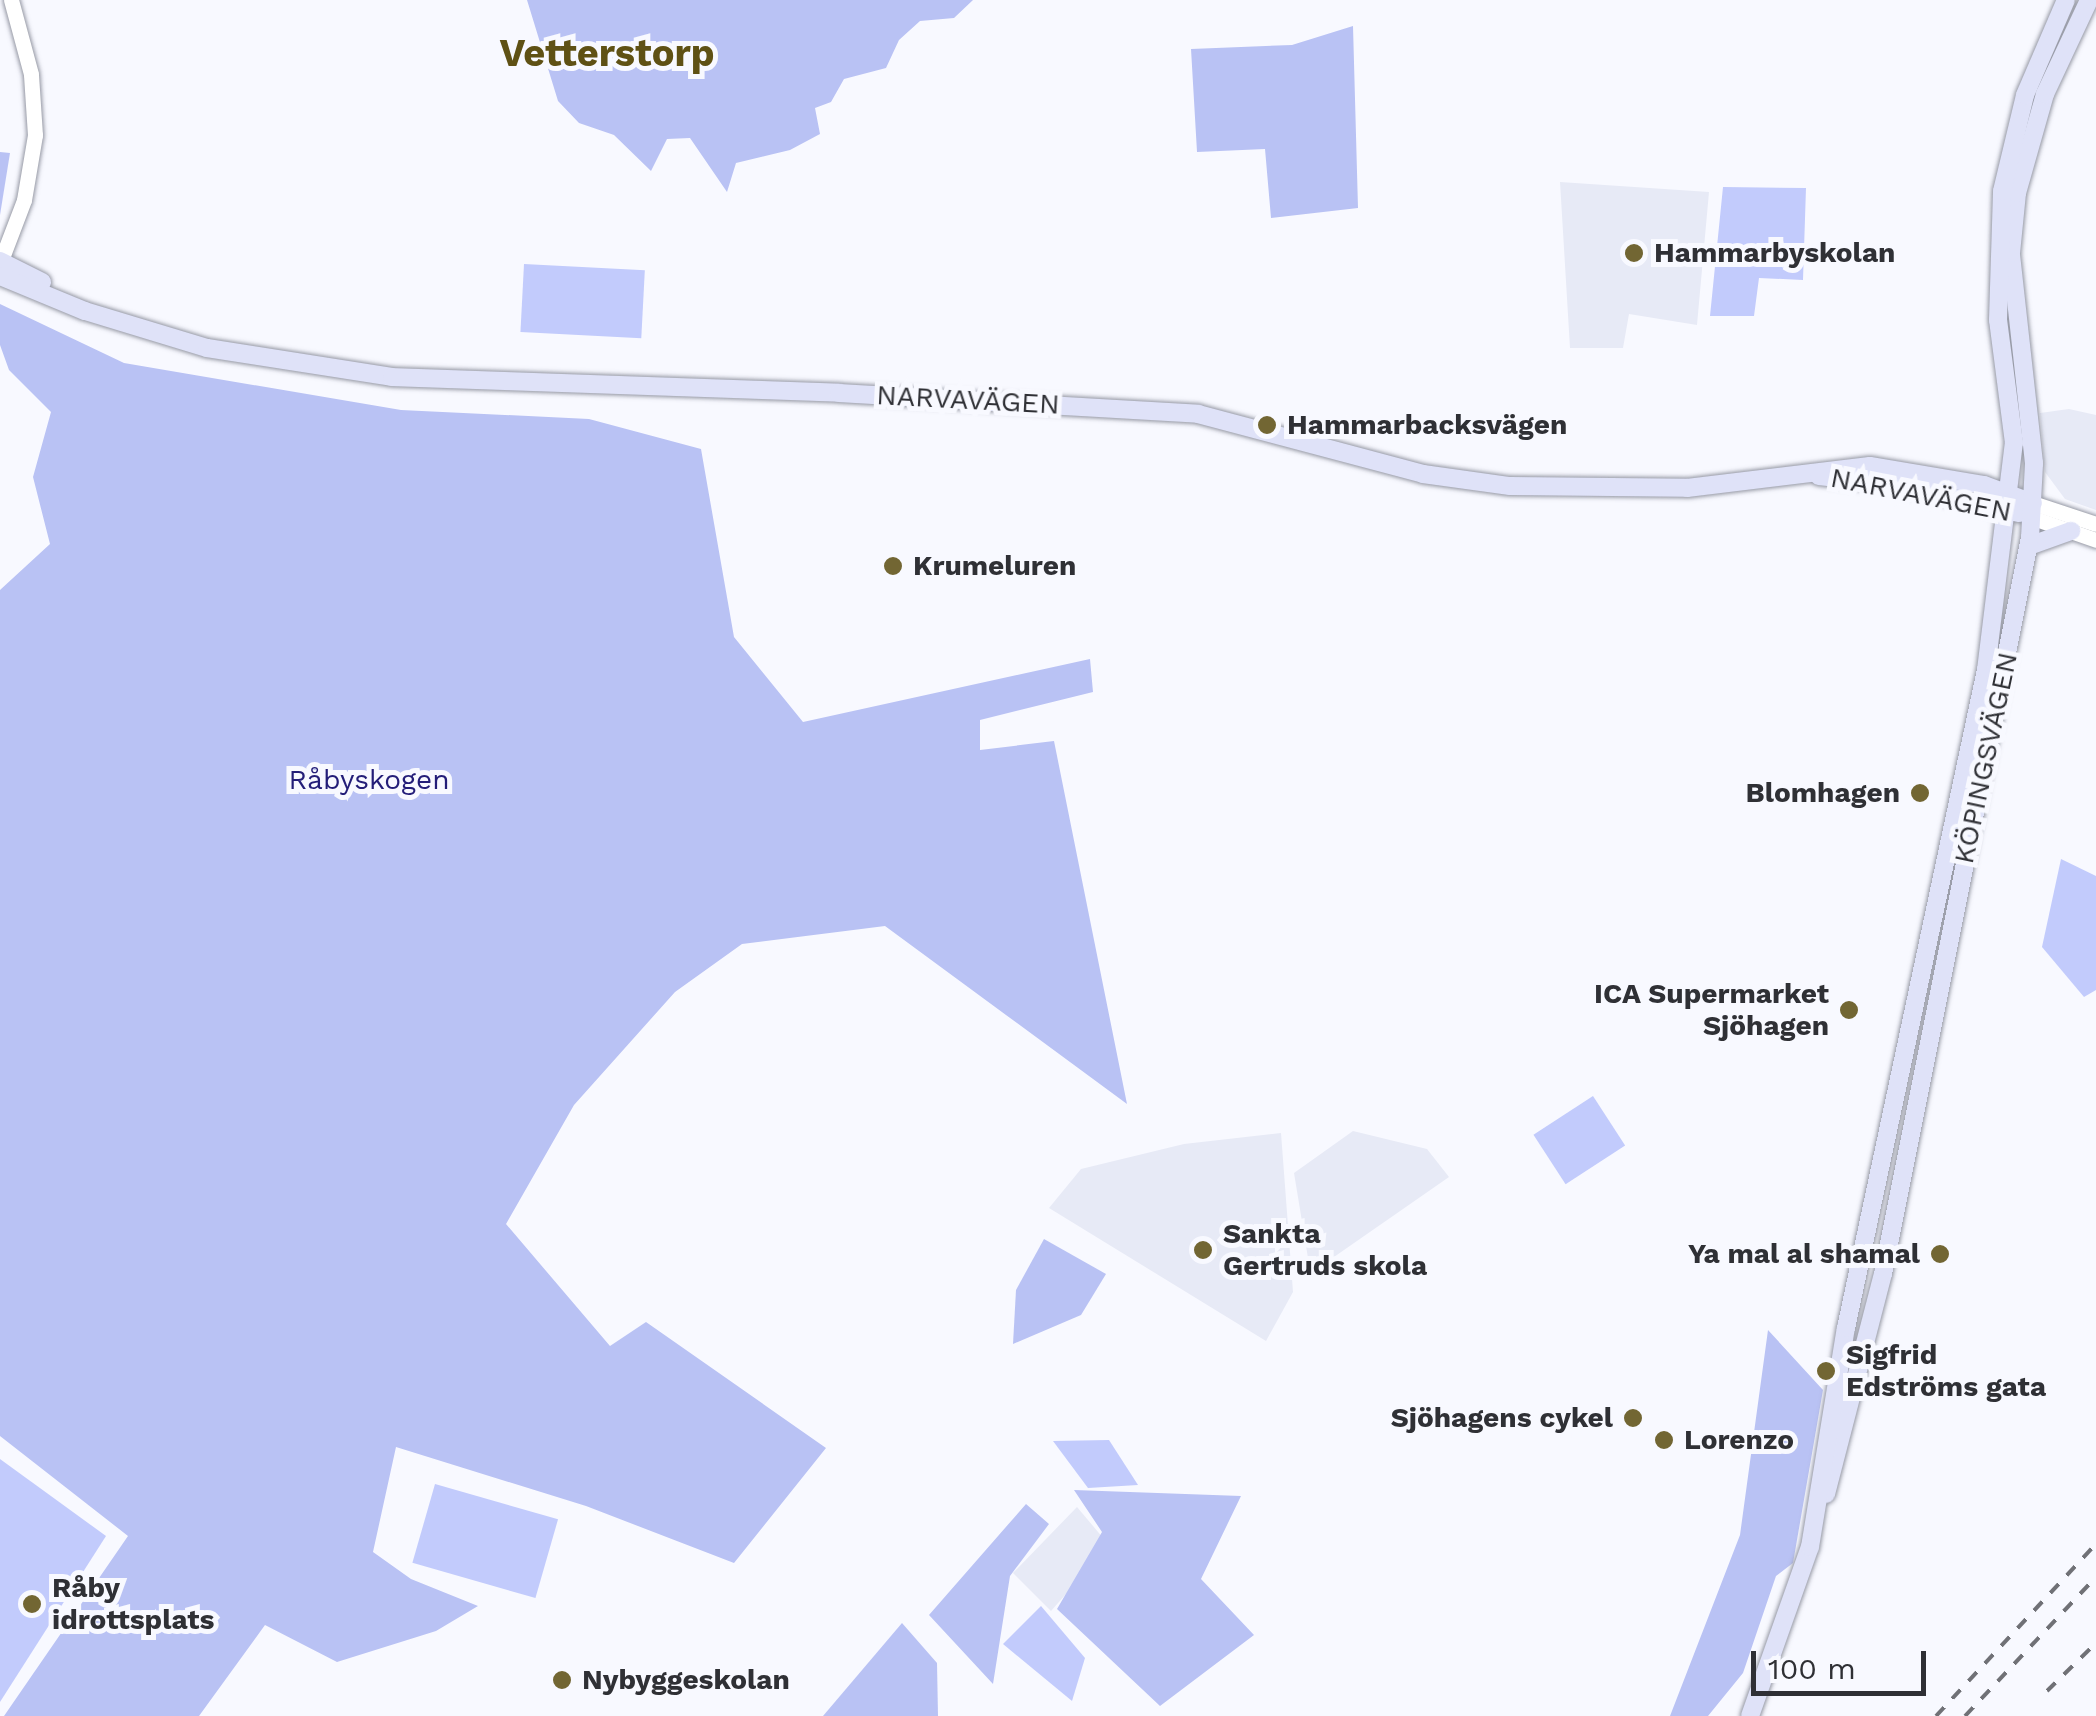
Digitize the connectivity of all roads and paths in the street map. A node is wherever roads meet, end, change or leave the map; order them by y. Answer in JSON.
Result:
{"nodes":[{"id":1,"x":11,"y":0,"type":"edge"},
{"id":2,"x":2066,"y":0,"type":"edge"},
{"id":3,"x":2090,"y":0,"type":"edge"},
{"id":4,"x":0,"y":262,"type":"edge"},
{"id":5,"x":0,"y":276,"type":"edge"},
{"id":6,"x":124,"y":320,"type":"junction"},
{"id":7,"x":1809,"y":474,"type":"junction"},
{"id":8,"x":1966,"y":498,"type":"junction"},
{"id":9,"x":2022,"y":506,"type":"junction"},
{"id":10,"x":2096,"y":524,"type":"edge"},
{"id":11,"x":2071,"y":531,"type":"junction"},
{"id":12,"x":2096,"y":540,"type":"edge"},
{"id":13,"x":2006,"y":542,"type":"junction"},
{"id":14,"x":2028,"y":546,"type":"junction"},
{"id":15,"x":2016,"y":611,"type":"junction"},
{"id":16,"x":1817,"y":1518,"type":"junction"},
{"id":17,"x":1750,"y":1716,"type":"edge"}],
"edges":[{"from":1,"to":4,"type":"street"},
{"from":2,"to":9,"type":"main road"},
{"from":3,"to":9,"type":"main road","name":"KÖPINGSVÄGEN"},
{"from":4,"to":6,"type":"main road","name":"NARVAVÄGEN"},
{"from":5,"to":6,"type":"main road","name":"NARVAVÄGEN"},
{"from":6,"to":7,"type":"main road","name":"NARVAVÄGEN"},
{"from":7,"to":8,"type":"main road","name":"NARVAVÄGEN"},
{"from":7,"to":9,"type":"main road","name":"NARVAVÄGEN"},
{"from":8,"to":9,"type":"main road","name":"NARVAVÄGEN"},
{"from":8,"to":13,"type":"main road"},
{"from":9,"to":10,"type":"street"},
{"from":9,"to":11,"type":"street"},
{"from":9,"to":13,"type":"main road","name":"KÖPINGSVÄGEN"},
{"from":9,"to":14,"type":"main road","name":"KÖPINGSVÄGEN"},
{"from":9,"to":15,"type":"main road"},
{"from":11,"to":12,"type":"street"},
{"from":11,"to":14,"type":"main road"},
{"from":13,"to":16,"type":"main road","name":"KÖPINGSVÄGEN"},
{"from":14,"to":15,"type":"main road","name":"KÖPINGSVÄGEN"},
{"from":15,"to":16,"type":"main road","name":"KÖPINGSVÄGEN"},
{"from":16,"to":17,"type":"main road","name":"KÖPINGSVÄGEN"}]}
